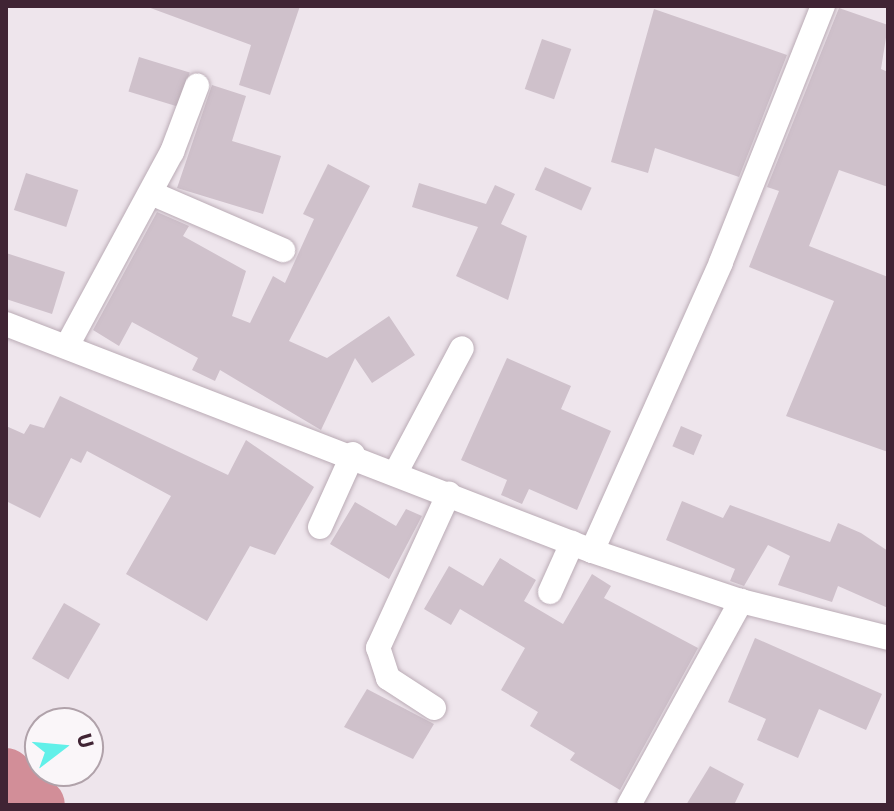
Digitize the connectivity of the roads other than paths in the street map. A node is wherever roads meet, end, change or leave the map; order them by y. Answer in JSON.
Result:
{"nodes":[{"id":1,"x":823,"y":6,"type":"edge"},
{"id":2,"x":197,"y":86,"type":"dead end"},
{"id":3,"x":151,"y":193,"type":"junction"},
{"id":4,"x":283,"y":250,"type":"dead end"},
{"id":5,"x":6,"y":324,"type":"edge"},
{"id":6,"x":67,"y":346,"type":"junction"},
{"id":7,"x":462,"y":348,"type":"dead end"},
{"id":8,"x":353,"y":454,"type":"junction"},
{"id":9,"x":396,"y":472,"type":"junction"},
{"id":10,"x":449,"y":493,"type":"junction"},
{"id":11,"x":320,"y":527,"type":"dead end"},
{"id":12,"x":582,"y":547,"type":"junction"},
{"id":13,"x":550,"y":592,"type":"dead end"},
{"id":14,"x":741,"y":601,"type":"junction"},
{"id":15,"x":888,"y":638,"type":"edge"},
{"id":16,"x":434,"y":708,"type":"dead end"},
{"id":17,"x":629,"y":805,"type":"edge"}],
"edges":[{"from":1,"to":12,"type":"street"},
{"from":2,"to":3,"type":"street"},
{"from":3,"to":4,"type":"street"},
{"from":3,"to":6,"type":"street"},
{"from":5,"to":6,"type":"street"},
{"from":6,"to":8,"type":"street"},
{"from":7,"to":9,"type":"street"},
{"from":8,"to":9,"type":"street"},
{"from":8,"to":11,"type":"street"},
{"from":9,"to":10,"type":"street"},
{"from":10,"to":12,"type":"street"},
{"from":10,"to":16,"type":"street"},
{"from":12,"to":13,"type":"street"},
{"from":12,"to":14,"type":"street"},
{"from":14,"to":15,"type":"street"},
{"from":14,"to":17,"type":"street"}]}
